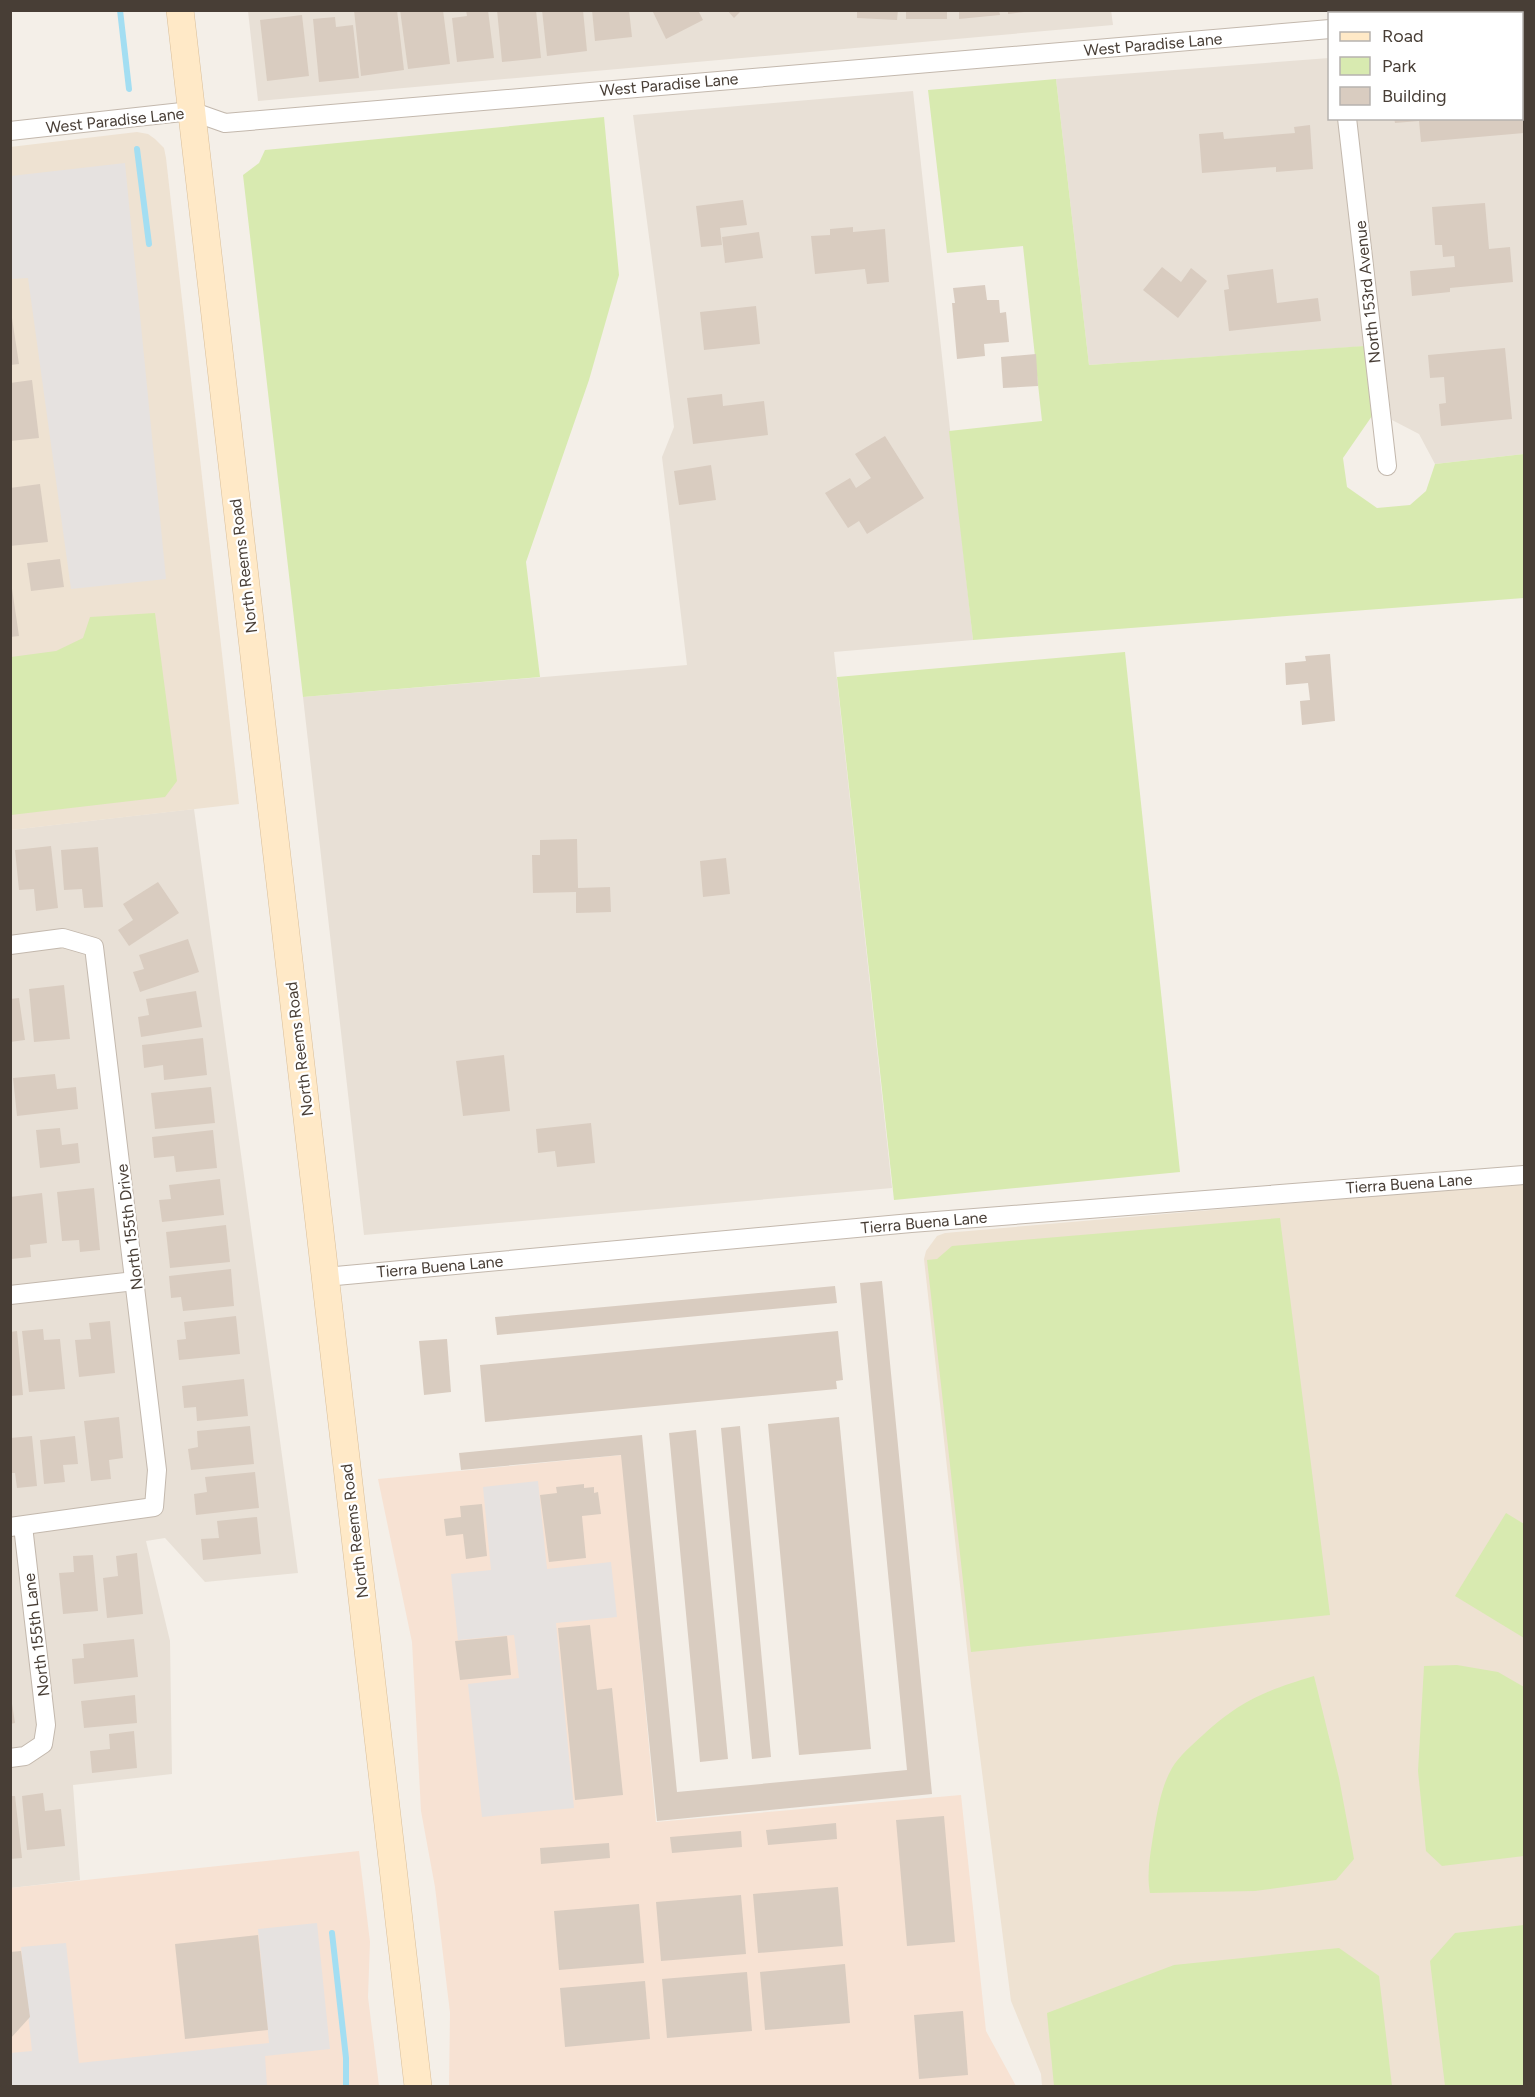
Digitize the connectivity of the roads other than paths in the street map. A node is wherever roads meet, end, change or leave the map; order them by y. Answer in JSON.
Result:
{"nodes":[{"id":1,"x":180,"y":10,"type":"edge"},
{"id":2,"x":1328,"y":29,"type":"edge"},
{"id":3,"x":191,"y":111,"type":"junction"},
{"id":4,"x":1347,"y":120,"type":"edge"},
{"id":5,"x":10,"y":131,"type":"edge"},
{"id":6,"x":1387,"y":466,"type":"dead end"},
{"id":7,"x":10,"y":945,"type":"edge"},
{"id":8,"x":1524,"y":1175,"type":"edge"},
{"id":9,"x":325,"y":1277,"type":"junction"},
{"id":10,"x":135,"y":1281,"type":"junction"},
{"id":11,"x":10,"y":1295,"type":"edge"},
{"id":12,"x":17,"y":1527,"type":"edge"},
{"id":13,"x":10,"y":1758,"type":"edge"},
{"id":14,"x":418,"y":2086,"type":"edge"}],
"edges":[{"from":1,"to":3,"type":"main road","name":"North Reems Road"},
{"from":2,"to":3,"type":"street","name":"West Paradise Lane"},
{"from":3,"to":5,"type":"street","name":"West Paradise Lane"},
{"from":3,"to":9,"type":"main road","name":"North Reems Road"},
{"from":4,"to":6,"type":"street","name":"North 153rd Avenue"},
{"from":7,"to":10,"type":"street","name":"North 155th Drive"},
{"from":8,"to":9,"type":"street","name":"Tierra Buena Lane"},
{"from":9,"to":14,"type":"main road","name":"North Reems Road"},
{"from":10,"to":11,"type":"street"},
{"from":10,"to":12,"type":"street","name":"North 155th Drive"},
{"from":12,"to":13,"type":"street","name":"North 155th Lane"}]}
